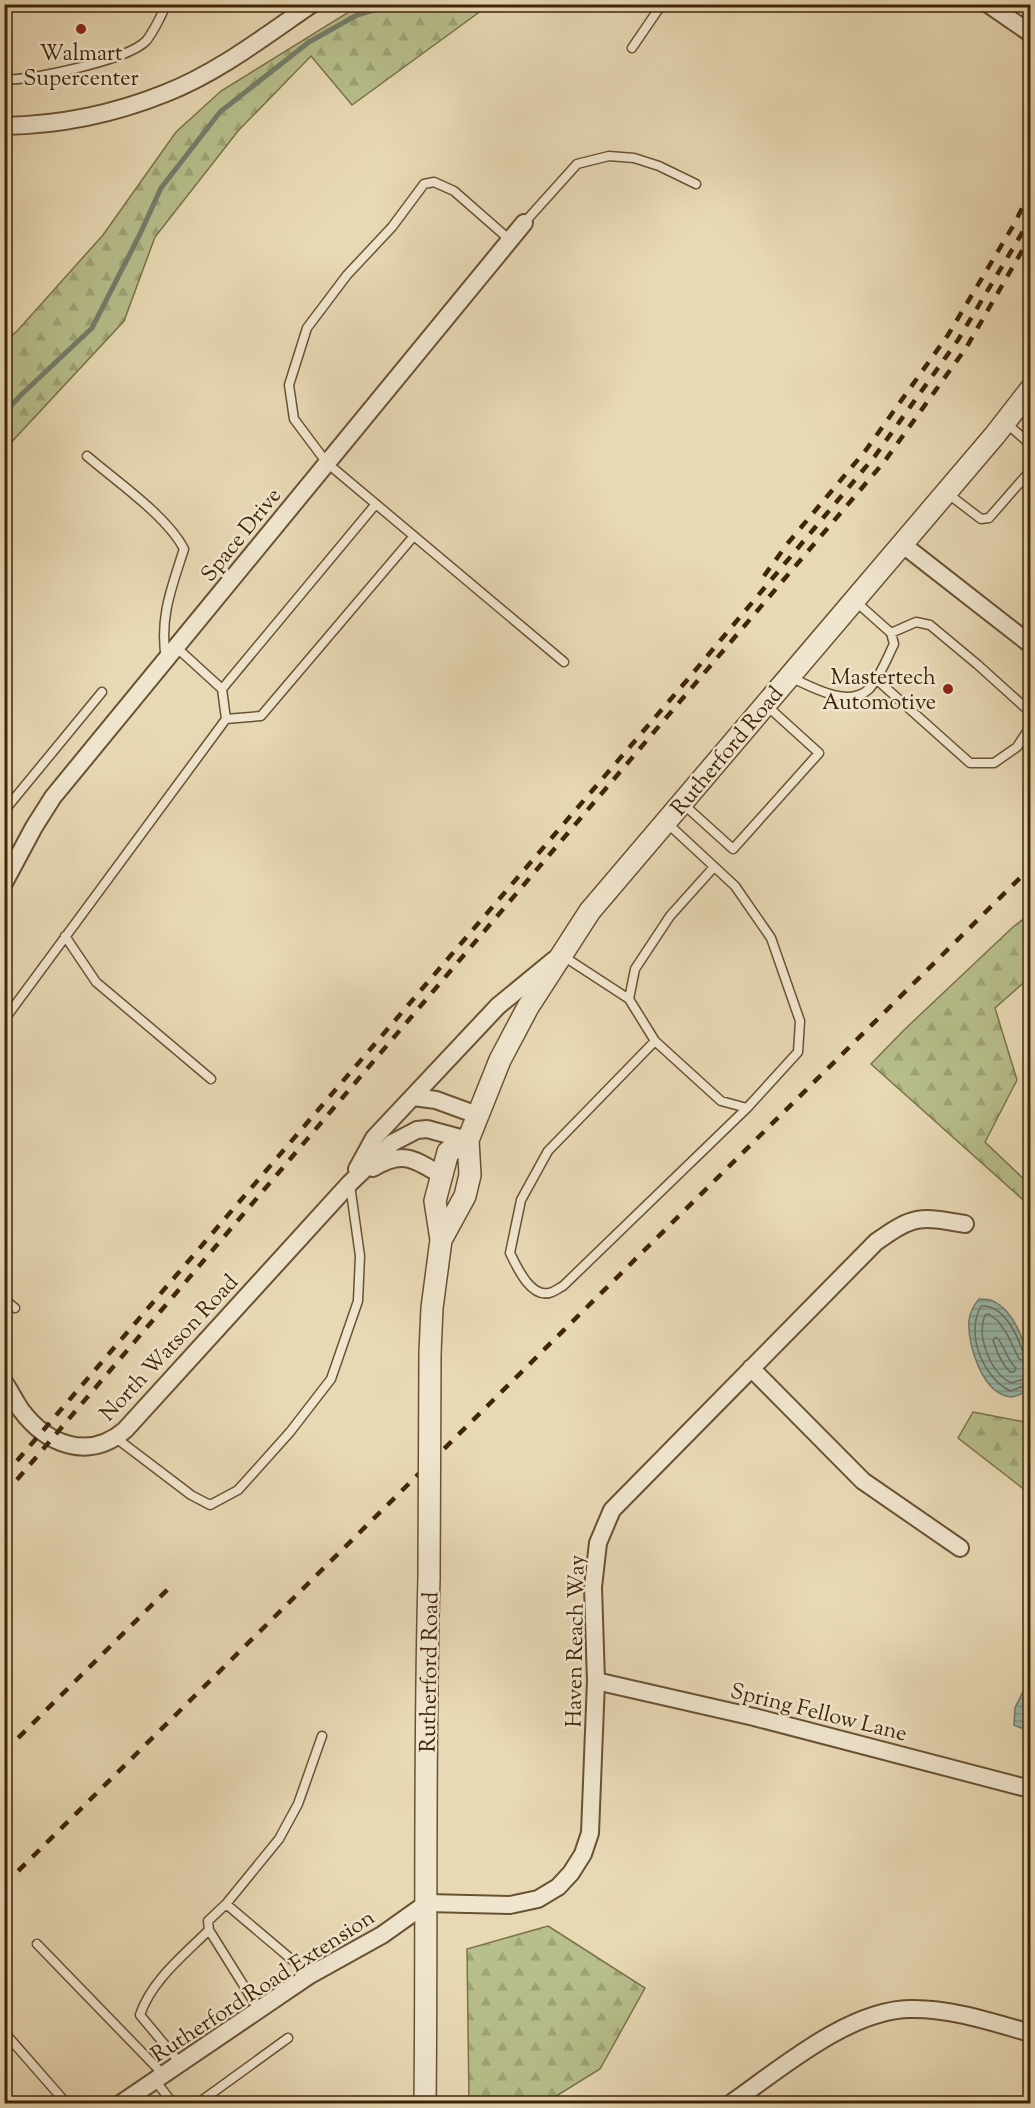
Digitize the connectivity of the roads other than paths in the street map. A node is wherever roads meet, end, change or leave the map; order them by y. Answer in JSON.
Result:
{"nodes":[{"id":1,"x":166,"y":4,"type":"edge"},
{"id":2,"x":312,"y":4,"type":"edge"},
{"id":3,"x":662,"y":4,"type":"edge"},
{"id":4,"x":988,"y":4,"type":"edge"},
{"id":5,"x":1030,"y":33,"type":"edge"},
{"id":6,"x":632,"y":48,"type":"dead end"},
{"id":7,"x":4,"y":80,"type":"edge"},
{"id":8,"x":4,"y":126,"type":"edge"},
{"id":9,"x":696,"y":184,"type":"dead end"},
{"id":10,"x":524,"y":223,"type":"joint"},
{"id":11,"x":510,"y":240,"type":"junction"},
{"id":12,"x":1030,"y":390,"type":"edge"},
{"id":13,"x":1005,"y":422,"type":"junction"},
{"id":14,"x":1030,"y":444,"type":"edge"},
{"id":15,"x":87,"y":456,"type":"dead end"},
{"id":16,"x":327,"y":463,"type":"junction"},
{"id":17,"x":1030,"y":471,"type":"edge"},
{"id":18,"x":946,"y":492,"type":"junction"},
{"id":19,"x":375,"y":505,"type":"junction"},
{"id":20,"x":413,"y":537,"type":"junction"},
{"id":21,"x":902,"y":544,"type":"junction"},
{"id":22,"x":854,"y":600,"type":"junction"},
{"id":23,"x":891,"y":633,"type":"junction"},
{"id":24,"x":1030,"y":644,"type":"edge"},
{"id":25,"x":171,"y":653,"type":"junction"},
{"id":26,"x":564,"y":662,"type":"dead end"},
{"id":27,"x":789,"y":676,"type":"junction"},
{"id":28,"x":876,"y":679,"type":"junction"},
{"id":29,"x":222,"y":689,"type":"junction"},
{"id":30,"x":102,"y":692,"type":"dead end"},
{"id":31,"x":766,"y":704,"type":"junction"},
{"id":32,"x":226,"y":719,"type":"junction"},
{"id":33,"x":682,"y":803,"type":"junction"},
{"id":34,"x":4,"y":811,"type":"edge"},
{"id":35,"x":666,"y":822,"type":"junction"},
{"id":36,"x":714,"y":867,"type":"junction"},
{"id":37,"x":4,"y":883,"type":"edge"},
{"id":38,"x":65,"y":936,"type":"junction"},
{"id":39,"x":561,"y":954,"type":"junction"},
{"id":40,"x":629,"y":999,"type":"junction"},
{"id":41,"x":4,"y":1020,"type":"edge"},
{"id":42,"x":655,"y":1041,"type":"junction"},
{"id":43,"x":211,"y":1079,"type":"dead end"},
{"id":44,"x":413,"y":1097,"type":"junction"},
{"id":45,"x":747,"y":1108,"type":"junction"},
{"id":46,"x":477,"y":1115,"type":"junction"},
{"id":47,"x":468,"y":1140,"type":"junction"},
{"id":48,"x":441,"y":1175,"type":"junction"},
{"id":49,"x":350,"y":1183,"type":"junction"},
{"id":50,"x":965,"y":1224,"type":"dead end"},
{"id":51,"x":441,"y":1240,"type":"junction"},
{"id":52,"x":4,"y":1299,"type":"edge"},
{"id":53,"x":15,"y":1308,"type":"dead end"},
{"id":54,"x":752,"y":1368,"type":"junction"},
{"id":55,"x":4,"y":1382,"type":"edge"},
{"id":56,"x":116,"y":1438,"type":"junction"},
{"id":57,"x":960,"y":1548,"type":"dead end"},
{"id":58,"x":596,"y":1681,"type":"junction"},
{"id":59,"x":322,"y":1736,"type":"dead end"},
{"id":60,"x":1030,"y":1789,"type":"edge"},
{"id":61,"x":427,"y":1903,"type":"junction"},
{"id":62,"x":226,"y":1904,"type":"junction"},
{"id":63,"x":209,"y":1930,"type":"junction"},
{"id":64,"x":37,"y":1944,"type":"dead end"},
{"id":65,"x":310,"y":1975,"type":"junction"},
{"id":66,"x":259,"y":2010,"type":"junction"},
{"id":67,"x":4,"y":2032,"type":"edge"},
{"id":68,"x":1030,"y":2032,"type":"edge"},
{"id":69,"x":288,"y":2038,"type":"dead end"},
{"id":70,"x":180,"y":2062,"type":"junction"},
{"id":71,"x":159,"y":2077,"type":"junction"},
{"id":72,"x":67,"y":2103,"type":"edge"},
{"id":73,"x":120,"y":2103,"type":"edge"},
{"id":74,"x":173,"y":2103,"type":"edge"},
{"id":75,"x":197,"y":2103,"type":"edge"},
{"id":76,"x":424,"y":2103,"type":"edge"},
{"id":77,"x":730,"y":2103,"type":"edge"}],
"edges":[{"from":1,"to":7,"type":"lane"},
{"from":2,"to":8,"type":"street"},
{"from":3,"to":6,"type":"lane"},
{"from":4,"to":5,"type":"street"},
{"from":9,"to":10,"type":"lane"},
{"from":10,"to":11,"type":"street","name":"Space Drive"},
{"from":11,"to":16,"type":"street","name":"Space Drive"},
{"from":11,"to":16,"type":"lane"},
{"from":12,"to":13,"type":"street","name":"Rutherford Road"},
{"from":13,"to":14,"type":"lane"},
{"from":13,"to":18,"type":"street","name":"Rutherford Road"},
{"from":15,"to":25,"type":"lane"},
{"from":16,"to":19,"type":"lane"},
{"from":16,"to":25,"type":"street","name":"Space Drive"},
{"from":17,"to":18,"type":"lane"},
{"from":18,"to":21,"type":"street","name":"Rutherford Road"},
{"from":19,"to":20,"type":"lane"},
{"from":19,"to":29,"type":"lane"},
{"from":20,"to":26,"type":"lane"},
{"from":20,"to":32,"type":"lane"},
{"from":21,"to":22,"type":"street","name":"Rutherford Road"},
{"from":21,"to":24,"type":"street"},
{"from":22,"to":23,"type":"lane"},
{"from":22,"to":27,"type":"street","name":"Rutherford Road"},
{"from":23,"to":28,"type":"lane"},
{"from":23,"to":28,"type":"lane"},
{"from":25,"to":29,"type":"lane"},
{"from":25,"to":37,"type":"street","name":"Space Drive"},
{"from":27,"to":28,"type":"lane"},
{"from":27,"to":31,"type":"street","name":"Rutherford Road"},
{"from":29,"to":32,"type":"lane"},
{"from":30,"to":34,"type":"lane"},
{"from":31,"to":33,"type":"street","name":"Rutherford Road"},
{"from":31,"to":33,"type":"lane"},
{"from":32,"to":38,"type":"lane"},
{"from":33,"to":35,"type":"street","name":"Rutherford Road"},
{"from":35,"to":36,"type":"lane"},
{"from":35,"to":39,"type":"street","name":"Rutherford Road"},
{"from":36,"to":40,"type":"lane"},
{"from":36,"to":45,"type":"lane"},
{"from":38,"to":41,"type":"lane"},
{"from":38,"to":43,"type":"lane"},
{"from":39,"to":40,"type":"lane"},
{"from":39,"to":44,"type":"street","name":"North Watson Road"},
{"from":39,"to":46,"type":"street","name":"Rutherford Road"},
{"from":40,"to":42,"type":"lane"},
{"from":42,"to":45,"type":"lane"},
{"from":42,"to":45,"type":"lane"},
{"from":44,"to":46,"type":"street"},
{"from":44,"to":49,"type":"street","name":"North Watson Road"},
{"from":46,"to":47,"type":"street","name":"Rutherford Road"},
{"from":47,"to":48,"type":"street","name":"Rutherford Road"},
{"from":47,"to":49,"type":"street","name":"North Watson Road"},
{"from":47,"to":51,"type":"street","name":"Rutherford Road"},
{"from":48,"to":49,"type":"street","name":"North Watson Road"},
{"from":48,"to":51,"type":"street","name":"Rutherford Road"},
{"from":49,"to":56,"type":"street","name":"North Watson Road"},
{"from":49,"to":56,"type":"lane"},
{"from":50,"to":54,"type":"street","name":"Haven Reach Way"},
{"from":51,"to":61,"type":"street","name":"Rutherford Road","bridge":true},
{"from":52,"to":53,"type":"lane"},
{"from":54,"to":57,"type":"street"},
{"from":54,"to":58,"type":"street","name":"Haven Reach Way"},
{"from":55,"to":56,"type":"street","name":"North Watson Road"},
{"from":58,"to":60,"type":"street","name":"Spring Fellow Lane"},
{"from":58,"to":61,"type":"street","name":"Haven Reach Way"},
{"from":59,"to":62,"type":"lane"},
{"from":61,"to":65,"type":"street","name":"Rutherford Road Extension"},
{"from":61,"to":76,"type":"street","name":"Rutherford Road"},
{"from":62,"to":63,"type":"lane"},
{"from":62,"to":65,"type":"lane"},
{"from":63,"to":66,"type":"lane"},
{"from":63,"to":70,"type":"lane"},
{"from":64,"to":71,"type":"lane"},
{"from":65,"to":66,"type":"street","name":"Rutherford Road Extension"},
{"from":66,"to":70,"type":"street","name":"Rutherford Road Extension"},
{"from":67,"to":72,"type":"lane"},
{"from":68,"to":77,"type":"street"},
{"from":69,"to":75,"type":"lane"},
{"from":70,"to":71,"type":"street","name":"Rutherford Road Extension"},
{"from":71,"to":73,"type":"street","name":"Rutherford Road Extension"},
{"from":71,"to":74,"type":"lane"}]}
